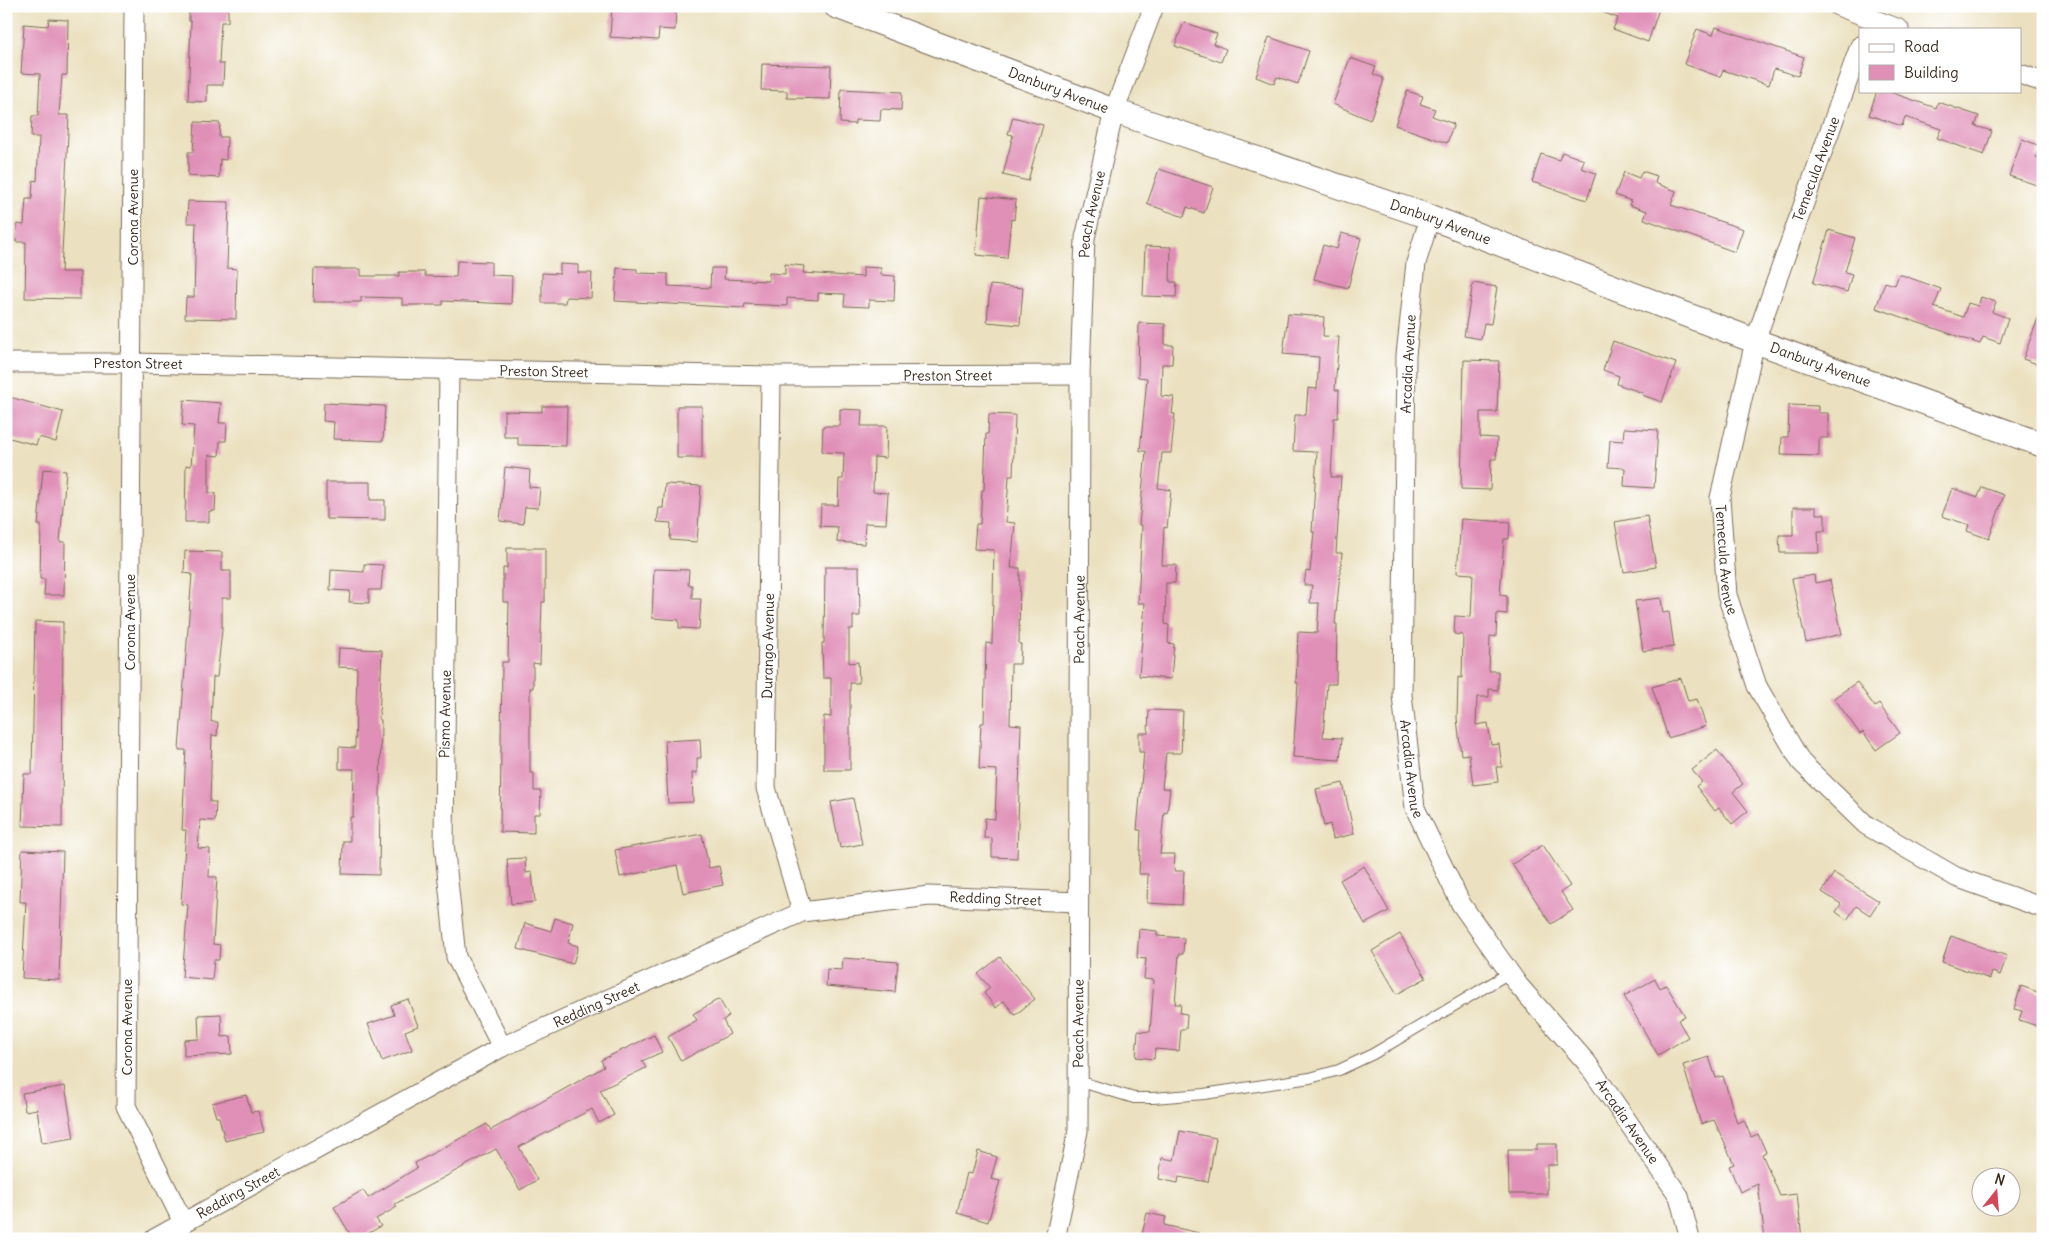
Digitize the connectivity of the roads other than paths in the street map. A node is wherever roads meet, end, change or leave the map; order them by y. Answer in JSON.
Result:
{"nodes":[{"id":1,"x":134,"y":6,"type":"edge"},
{"id":2,"x":836,"y":6,"type":"edge"},
{"id":3,"x":1154,"y":6,"type":"edge"},
{"id":4,"x":1838,"y":6,"type":"edge"},
{"id":5,"x":1871,"y":18,"type":"edge"},
{"id":6,"x":1896,"y":28,"type":"edge"},
{"id":7,"x":1859,"y":49,"type":"edge"},
{"id":8,"x":2022,"y":75,"type":"edge"},
{"id":9,"x":2043,"y":82,"type":"edge"},
{"id":10,"x":1114,"y":111,"type":"junction"},
{"id":11,"x":1430,"y":217,"type":"junction"},
{"id":12,"x":1755,"y":341,"type":"junction"},
{"id":13,"x":6,"y":363,"type":"edge"},
{"id":14,"x":132,"y":363,"type":"junction"},
{"id":15,"x":449,"y":369,"type":"junction"},
{"id":16,"x":1080,"y":375,"type":"junction"},
{"id":17,"x":771,"y":376,"type":"junction"},
{"id":18,"x":2043,"y":445,"type":"edge"},
{"id":19,"x":1078,"y":902,"type":"junction"},
{"id":20,"x":2043,"y":908,"type":"edge"},
{"id":21,"x":802,"y":912,"type":"junction"},
{"id":22,"x":1509,"y":973,"type":"junction"},
{"id":23,"x":502,"y":1047,"type":"junction"},
{"id":24,"x":1078,"y":1081,"type":"junction"},
{"id":25,"x":184,"y":1224,"type":"junction"},
{"id":26,"x":154,"y":1239,"type":"edge"},
{"id":27,"x":1055,"y":1239,"type":"edge"},
{"id":28,"x":1690,"y":1239,"type":"edge"}],
"edges":[{"from":1,"to":14,"type":"street","name":"Corona Avenue"},
{"from":2,"to":10,"type":"street","name":"Danbury Avenue"},
{"from":3,"to":10,"type":"street","name":"Peach Avenue"},
{"from":4,"to":5,"type":"street"},
{"from":5,"to":6,"type":"street"},
{"from":7,"to":12,"type":"street","name":"Temecula Avenue"},
{"from":8,"to":9,"type":"street"},
{"from":10,"to":11,"type":"street","name":"Danbury Avenue"},
{"from":10,"to":16,"type":"street","name":"Peach Avenue"},
{"from":11,"to":12,"type":"street","name":"Danbury Avenue"},
{"from":11,"to":22,"type":"street","name":"Arcadia Avenue"},
{"from":12,"to":18,"type":"street","name":"Danbury Avenue"},
{"from":12,"to":20,"type":"street","name":"Temecula Avenue"},
{"from":13,"to":14,"type":"street","name":"Preston Street"},
{"from":14,"to":15,"type":"street","name":"Preston Street"},
{"from":14,"to":25,"type":"street","name":"Corona Avenue"},
{"from":15,"to":17,"type":"street","name":"Preston Street"},
{"from":15,"to":23,"type":"street","name":"Pismo Avenue"},
{"from":16,"to":17,"type":"street","name":"Preston Street"},
{"from":16,"to":19,"type":"street","name":"Peach Avenue"},
{"from":17,"to":21,"type":"street","name":"Durango Avenue"},
{"from":19,"to":21,"type":"street","name":"Redding Street"},
{"from":19,"to":24,"type":"street","name":"Peach Avenue"},
{"from":21,"to":23,"type":"street","name":"Redding Street"},
{"from":22,"to":24,"type":"lane"},
{"from":22,"to":28,"type":"street","name":"Arcadia Avenue"},
{"from":23,"to":25,"type":"street","name":"Redding Street"},
{"from":24,"to":27,"type":"street","name":"Peach Avenue"},
{"from":25,"to":26,"type":"street","name":"Redding Street"}]}
